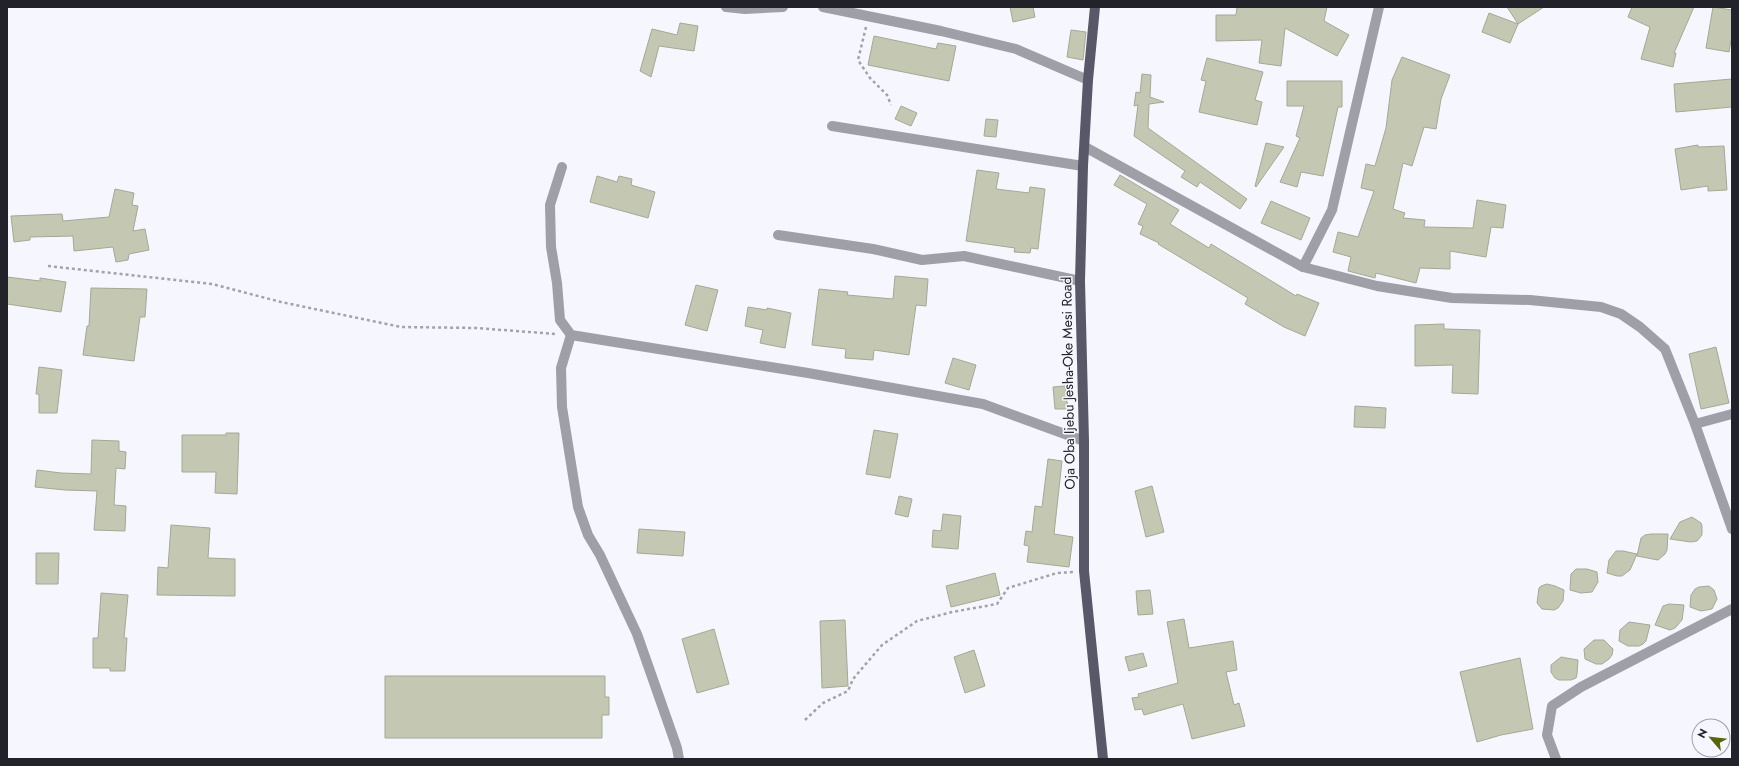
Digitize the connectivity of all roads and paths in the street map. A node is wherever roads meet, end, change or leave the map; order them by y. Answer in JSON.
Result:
{"nodes":[{"id":1,"x":726,"y":7,"type":"edge"},
{"id":2,"x":783,"y":7,"type":"edge"},
{"id":3,"x":823,"y":7,"type":"edge"},
{"id":4,"x":1095,"y":7,"type":"edge"},
{"id":5,"x":1379,"y":7,"type":"edge"},
{"id":6,"x":869,"y":17,"type":"junction"},
{"id":7,"x":1088,"y":80,"type":"junction"},
{"id":8,"x":891,"y":105,"type":"dead end"},
{"id":9,"x":832,"y":126,"type":"dead end"},
{"id":10,"x":1085,"y":147,"type":"junction"},
{"id":11,"x":1083,"y":166,"type":"junction"},
{"id":12,"x":562,"y":167,"type":"dead end"},
{"id":13,"x":778,"y":235,"type":"dead end"},
{"id":14,"x":48,"y":266,"type":"dead end"},
{"id":15,"x":1303,"y":266,"type":"junction"},
{"id":16,"x":1080,"y":281,"type":"junction"},
{"id":17,"x":570,"y":335,"type":"junction"},
{"id":18,"x":1732,"y":414,"type":"edge"},
{"id":19,"x":1695,"y":424,"type":"junction"},
{"id":20,"x":1084,"y":441,"type":"junction"},
{"id":21,"x":1732,"y":529,"type":"edge"},
{"id":22,"x":1084,"y":571,"type":"junction"},
{"id":23,"x":1732,"y":609,"type":"edge"},
{"id":24,"x":806,"y":720,"type":"dead end"},
{"id":25,"x":679,"y":759,"type":"edge"},
{"id":26,"x":1103,"y":759,"type":"edge"},
{"id":27,"x":1556,"y":759,"type":"edge"}],
"edges":[{"from":1,"to":2,"type":"street"},
{"from":3,"to":6,"type":"street"},
{"from":4,"to":7,"type":"main road","name":"Oja Oba Ijebu Jesha-Oke Mesi Road"},
{"from":5,"to":15,"type":"street"},
{"from":6,"to":7,"type":"street"},
{"from":6,"to":8,"type":"path"},
{"from":7,"to":10,"type":"main road","name":"Oja Oba Ijebu Jesha-Oke Mesi Road"},
{"from":9,"to":11,"type":"street"},
{"from":10,"to":11,"type":"main road","name":"Oja Oba Ijebu Jesha-Oke Mesi Road"},
{"from":10,"to":15,"type":"street"},
{"from":11,"to":16,"type":"main road","name":"Oja Oba Ijebu Jesha-Oke Mesi Road"},
{"from":12,"to":17,"type":"street"},
{"from":13,"to":16,"type":"street"},
{"from":14,"to":17,"type":"path"},
{"from":15,"to":19,"type":"street"},
{"from":16,"to":20,"type":"main road","name":"Oja Oba Ijebu Jesha-Oke Mesi Road"},
{"from":17,"to":20,"type":"street"},
{"from":17,"to":25,"type":"street"},
{"from":18,"to":19,"type":"street"},
{"from":19,"to":21,"type":"street"},
{"from":20,"to":22,"type":"main road","name":"Oja Oba Ijebu Jesha-Oke Mesi Road"},
{"from":22,"to":24,"type":"path"},
{"from":22,"to":26,"type":"main road","name":"Oja Oba Ijebu Jesha-Oke Mesi Road"},
{"from":23,"to":27,"type":"street"}]}
